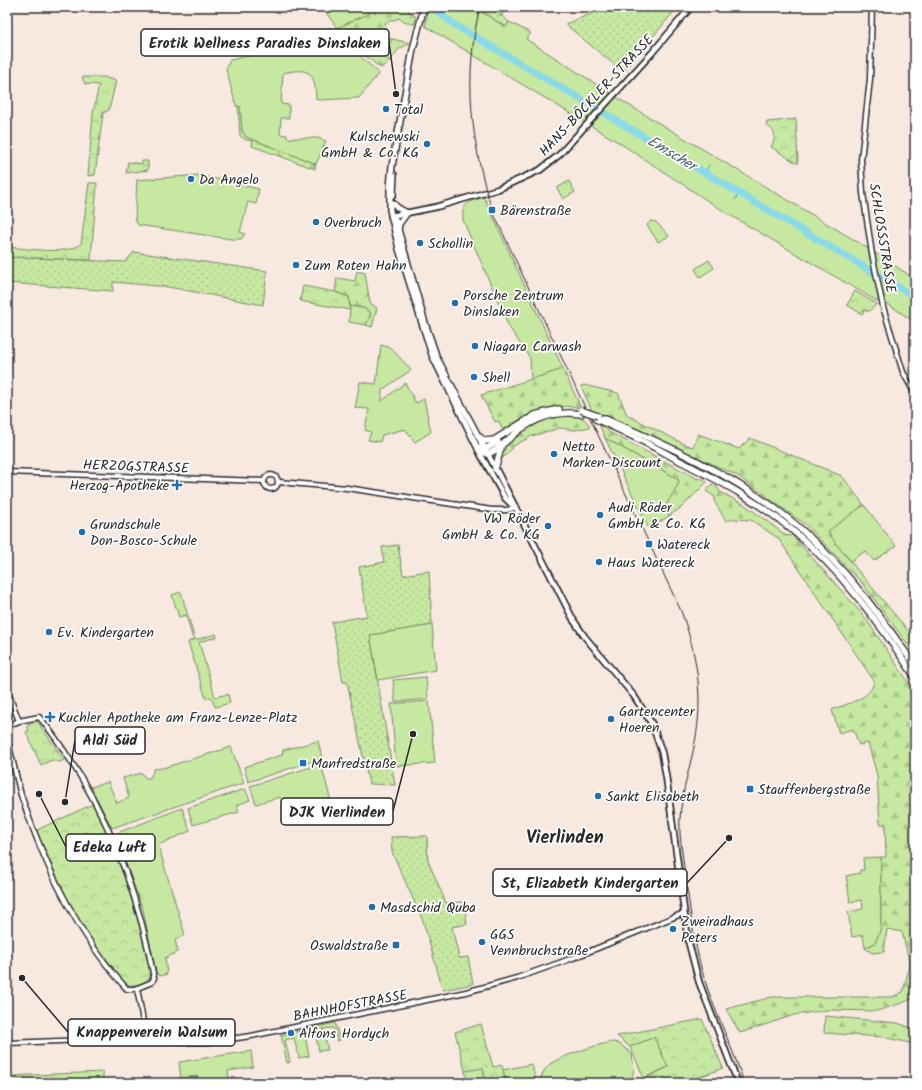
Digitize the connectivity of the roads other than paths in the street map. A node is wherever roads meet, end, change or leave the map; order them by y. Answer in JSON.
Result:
{"nodes":[{"id":1,"x":424,"y":7,"type":"edge"},
{"id":2,"x":691,"y":7,"type":"edge"},
{"id":3,"x":872,"y":7,"type":"edge"},
{"id":4,"x":398,"y":140,"type":"junction"},
{"id":5,"x":393,"y":203,"type":"junction"},
{"id":6,"x":407,"y":213,"type":"junction"},
{"id":7,"x":393,"y":215,"type":"junction"},
{"id":8,"x":398,"y":231,"type":"junction"},
{"id":9,"x":915,"y":394,"type":"edge"},
{"id":10,"x":549,"y":411,"type":"junction"},
{"id":11,"x":581,"y":412,"type":"junction"},
{"id":12,"x":597,"y":417,"type":"junction"},
{"id":13,"x":478,"y":436,"type":"junction"},
{"id":14,"x":501,"y":446,"type":"junction"},
{"id":15,"x":483,"y":452,"type":"junction"},
{"id":16,"x":495,"y":469,"type":"junction"},
{"id":17,"x":7,"y":472,"type":"edge"},
{"id":18,"x":722,"y":479,"type":"junction"},
{"id":19,"x":264,"y":481,"type":"junction"},
{"id":20,"x":279,"y":482,"type":"junction"},
{"id":21,"x":514,"y":508,"type":"junction"},
{"id":22,"x":915,"y":666,"type":"edge"},
{"id":23,"x":915,"y":677,"type":"edge"},
{"id":24,"x":7,"y":690,"type":"edge"},
{"id":25,"x":19,"y":721,"type":"junction"},
{"id":26,"x":7,"y":726,"type":"edge"},
{"id":27,"x":7,"y":738,"type":"edge"},
{"id":28,"x":684,"y":913,"type":"junction"},
{"id":29,"x":137,"y":988,"type":"junction"},
{"id":30,"x":146,"y":1038,"type":"junction"},
{"id":31,"x":7,"y":1043,"type":"edge"},
{"id":32,"x":738,"y":1083,"type":"edge"}],
"edges":[{"from":1,"to":4,"type":"main road"},
{"from":2,"to":6,"type":"main road","name":"HANS-BÖCKLER-STRASSE"},
{"from":3,"to":9,"type":"street","name":"SCHLOSSSTRASSE"},
{"from":4,"to":5,"type":"main road"},
{"from":4,"to":7,"type":"main road"},
{"from":5,"to":6,"type":"main road"},
{"from":5,"to":7,"type":"main road"},
{"from":6,"to":7,"type":"main road","name":"HANS-BÖCKLER-STRASSE"},
{"from":6,"to":8,"type":"main road"},
{"from":7,"to":8,"type":"main road"},
{"from":7,"to":15,"type":"main road"},
{"from":8,"to":13,"type":"main road"},
{"from":10,"to":11,"type":"highway"},
{"from":10,"to":13,"type":"highway"},
{"from":10,"to":15,"type":"highway"},
{"from":11,"to":12,"type":"highway"},
{"from":11,"to":14,"type":"highway"},
{"from":12,"to":18,"type":"highway"},
{"from":12,"to":18,"type":"highway"},
{"from":13,"to":15,"type":"main road"},
{"from":14,"to":15,"type":"highway"},
{"from":14,"to":16,"type":"highway"},
{"from":15,"to":16,"type":"main road"},
{"from":15,"to":21,"type":"main road"},
{"from":16,"to":21,"type":"main road"},
{"from":17,"to":19,"type":"street","name":"HERZOGSTRASSE"},
{"from":18,"to":22,"type":"highway"},
{"from":18,"to":23,"type":"highway"},
{"from":19,"to":20,"type":"street"},
{"from":19,"to":20,"type":"street"},
{"from":20,"to":21,"type":"street"},
{"from":21,"to":28,"type":"main road"},
{"from":24,"to":25,"type":"street"},
{"from":25,"to":26,"type":"street"},
{"from":25,"to":29,"type":"street"},
{"from":27,"to":29,"type":"street"},
{"from":28,"to":30,"type":"street","name":"BAHNHOFSTRASSE"},
{"from":28,"to":32,"type":"main road"},
{"from":29,"to":30,"type":"street"},
{"from":30,"to":31,"type":"street","name":"BAHNHOFSTRASSE"}]}
